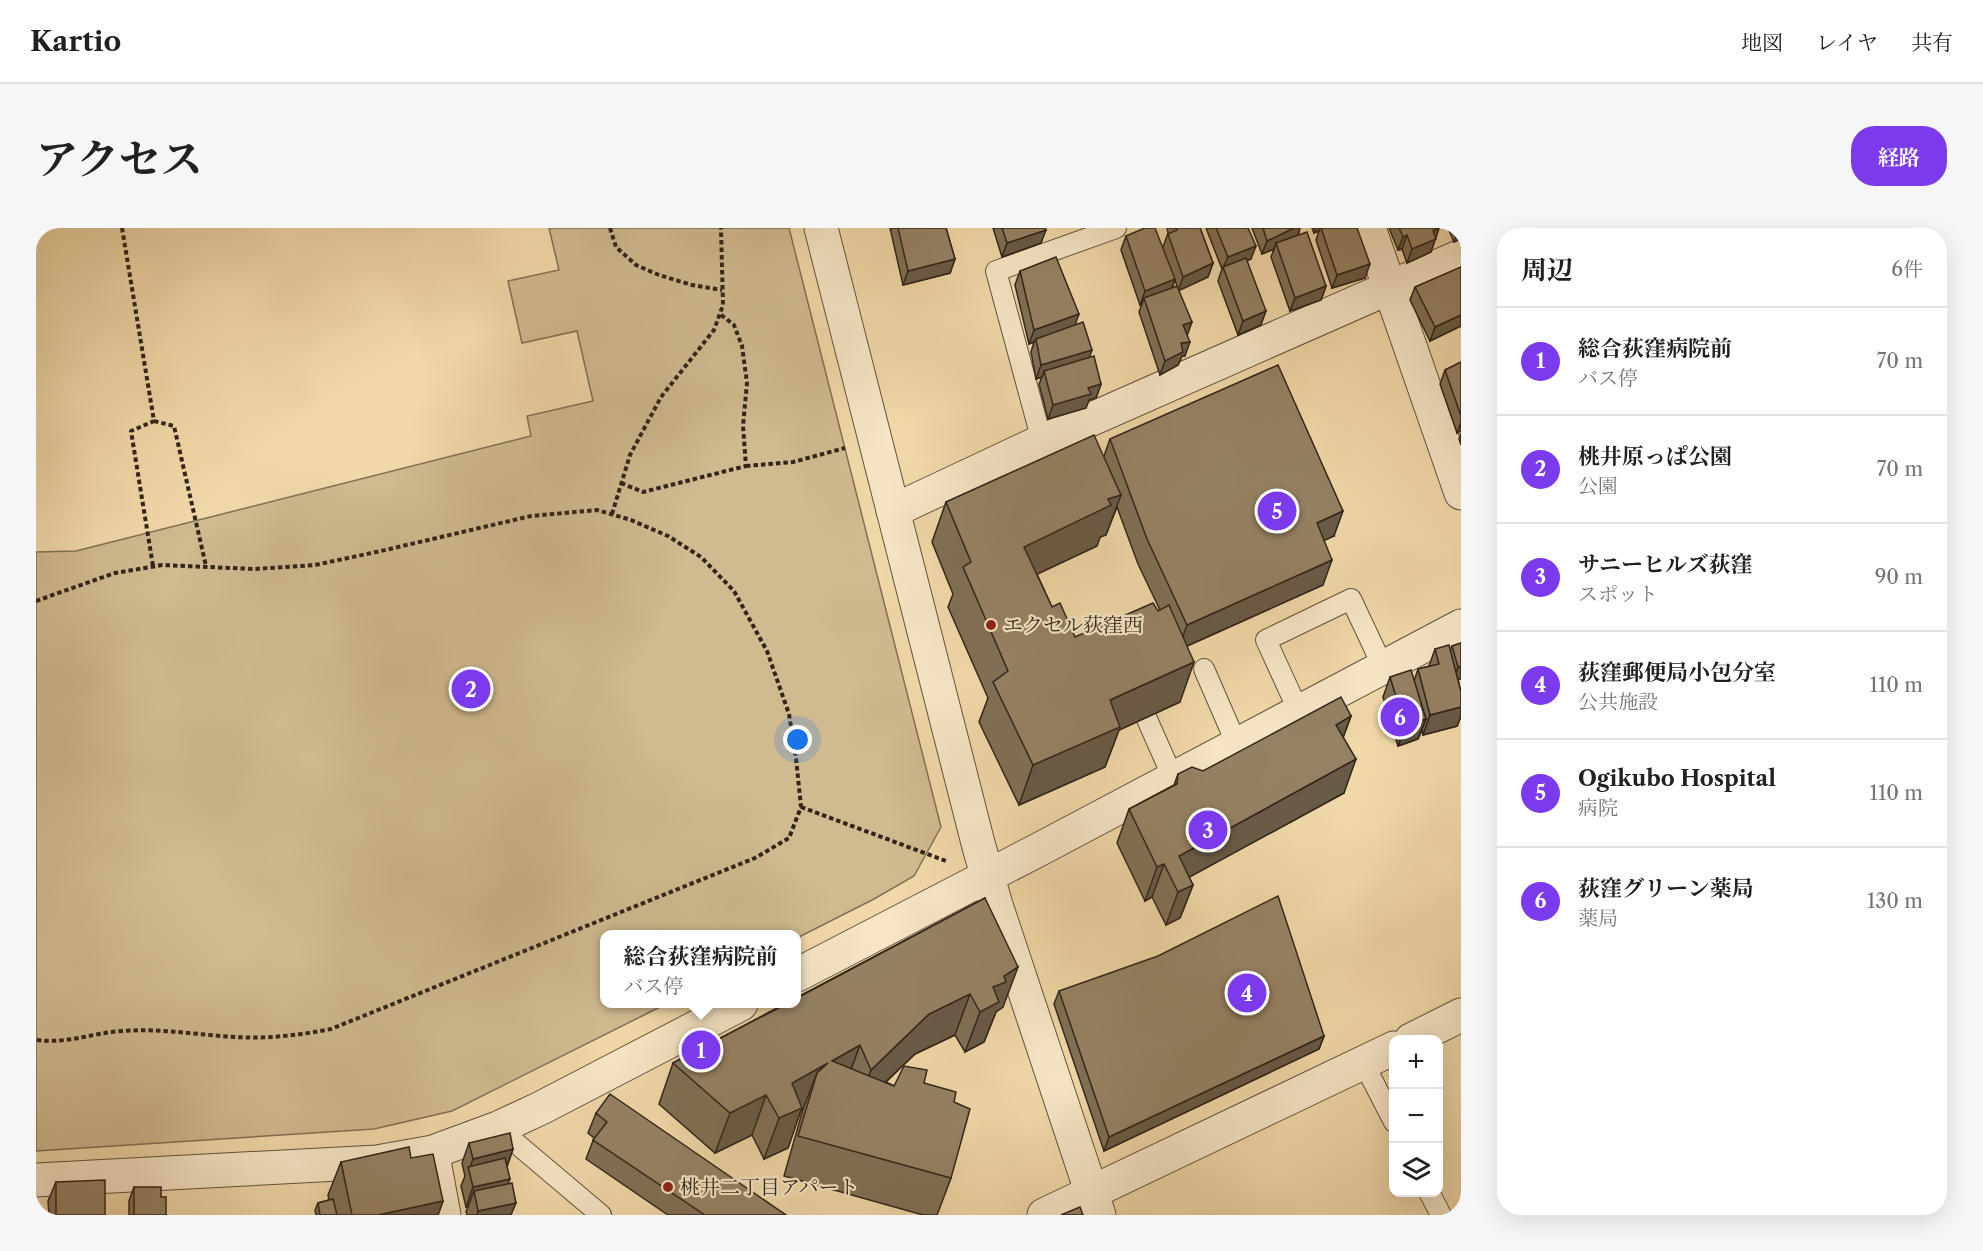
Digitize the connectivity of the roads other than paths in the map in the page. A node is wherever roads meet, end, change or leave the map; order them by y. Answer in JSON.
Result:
{"nodes":[{"id":1,"x":821,"y":228,"type":"edge"},
{"id":2,"x":1116,"y":228,"type":"edge"},
{"id":3,"x":1369,"y":228,"type":"edge"},
{"id":4,"x":1461,"y":256,"type":"edge"},
{"id":5,"x":1390,"y":287,"type":"junction"},
{"id":6,"x":1042,"y":441,"type":"junction"},
{"id":7,"x":1461,"y":493,"type":"edge"},
{"id":8,"x":893,"y":512,"type":"junction"},
{"id":9,"x":1461,"y":626,"type":"edge"},
{"id":10,"x":1383,"y":667,"type":"junction"},
{"id":11,"x":1204,"y":669,"type":"dead end"},
{"id":12,"x":1299,"y":712,"type":"junction"},
{"id":13,"x":1146,"y":717,"type":"edge"},
{"id":14,"x":1237,"y":745,"type":"junction"},
{"id":15,"x":1173,"y":778,"type":"junction"},
{"id":16,"x":987,"y":876,"type":"junction"},
{"id":17,"x":801,"y":973,"type":"edge"},
{"id":18,"x":733,"y":1008,"type":"edge"},
{"id":19,"x":1461,"y":1015,"type":"edge"},
{"id":20,"x":1421,"y":1035,"type":"edge"},
{"id":21,"x":1389,"y":1050,"type":"edge"},
{"id":22,"x":1363,"y":1062,"type":"junction"},
{"id":23,"x":1389,"y":1112,"type":"edge"},
{"id":24,"x":498,"y":1128,"type":"junction"},
{"id":25,"x":433,"y":1152,"type":"junction"},
{"id":26,"x":36,"y":1180,"type":"edge"},
{"id":27,"x":1432,"y":1197,"type":"edge"},
{"id":28,"x":1095,"y":1204,"type":"edge"},
{"id":29,"x":444,"y":1215,"type":"edge"},
{"id":30,"x":602,"y":1215,"type":"edge"},
{"id":31,"x":1044,"y":1215,"type":"edge"},
{"id":32,"x":1441,"y":1215,"type":"edge"}],
"edges":[{"from":1,"to":8,"type":"street"},
{"from":2,"to":6,"type":"lane"},
{"from":3,"to":5,"type":"street"},
{"from":4,"to":5,"type":"street"},
{"from":5,"to":6,"type":"street"},
{"from":5,"to":7,"type":"street"},
{"from":6,"to":8,"type":"street"},
{"from":8,"to":16,"type":"street"},
{"from":9,"to":10,"type":"street"},
{"from":10,"to":12,"type":"street"},
{"from":10,"to":12,"type":"lane"},
{"from":11,"to":14,"type":"lane"},
{"from":12,"to":14,"type":"street"},
{"from":13,"to":15,"type":"lane"},
{"from":14,"to":15,"type":"street"},
{"from":15,"to":16,"type":"street"},
{"from":16,"to":17,"type":"street"},
{"from":16,"to":28,"type":"street"},
{"from":18,"to":24,"type":"street"},
{"from":19,"to":20,"type":"street"},
{"from":21,"to":22,"type":"street"},
{"from":22,"to":23,"type":"lane"},
{"from":22,"to":28,"type":"street"},
{"from":24,"to":25,"type":"street"},
{"from":24,"to":30,"type":"lane"},
{"from":25,"to":26,"type":"street"},
{"from":25,"to":29,"type":"street"},
{"from":27,"to":32,"type":"lane"},
{"from":28,"to":31,"type":"street"}]}
